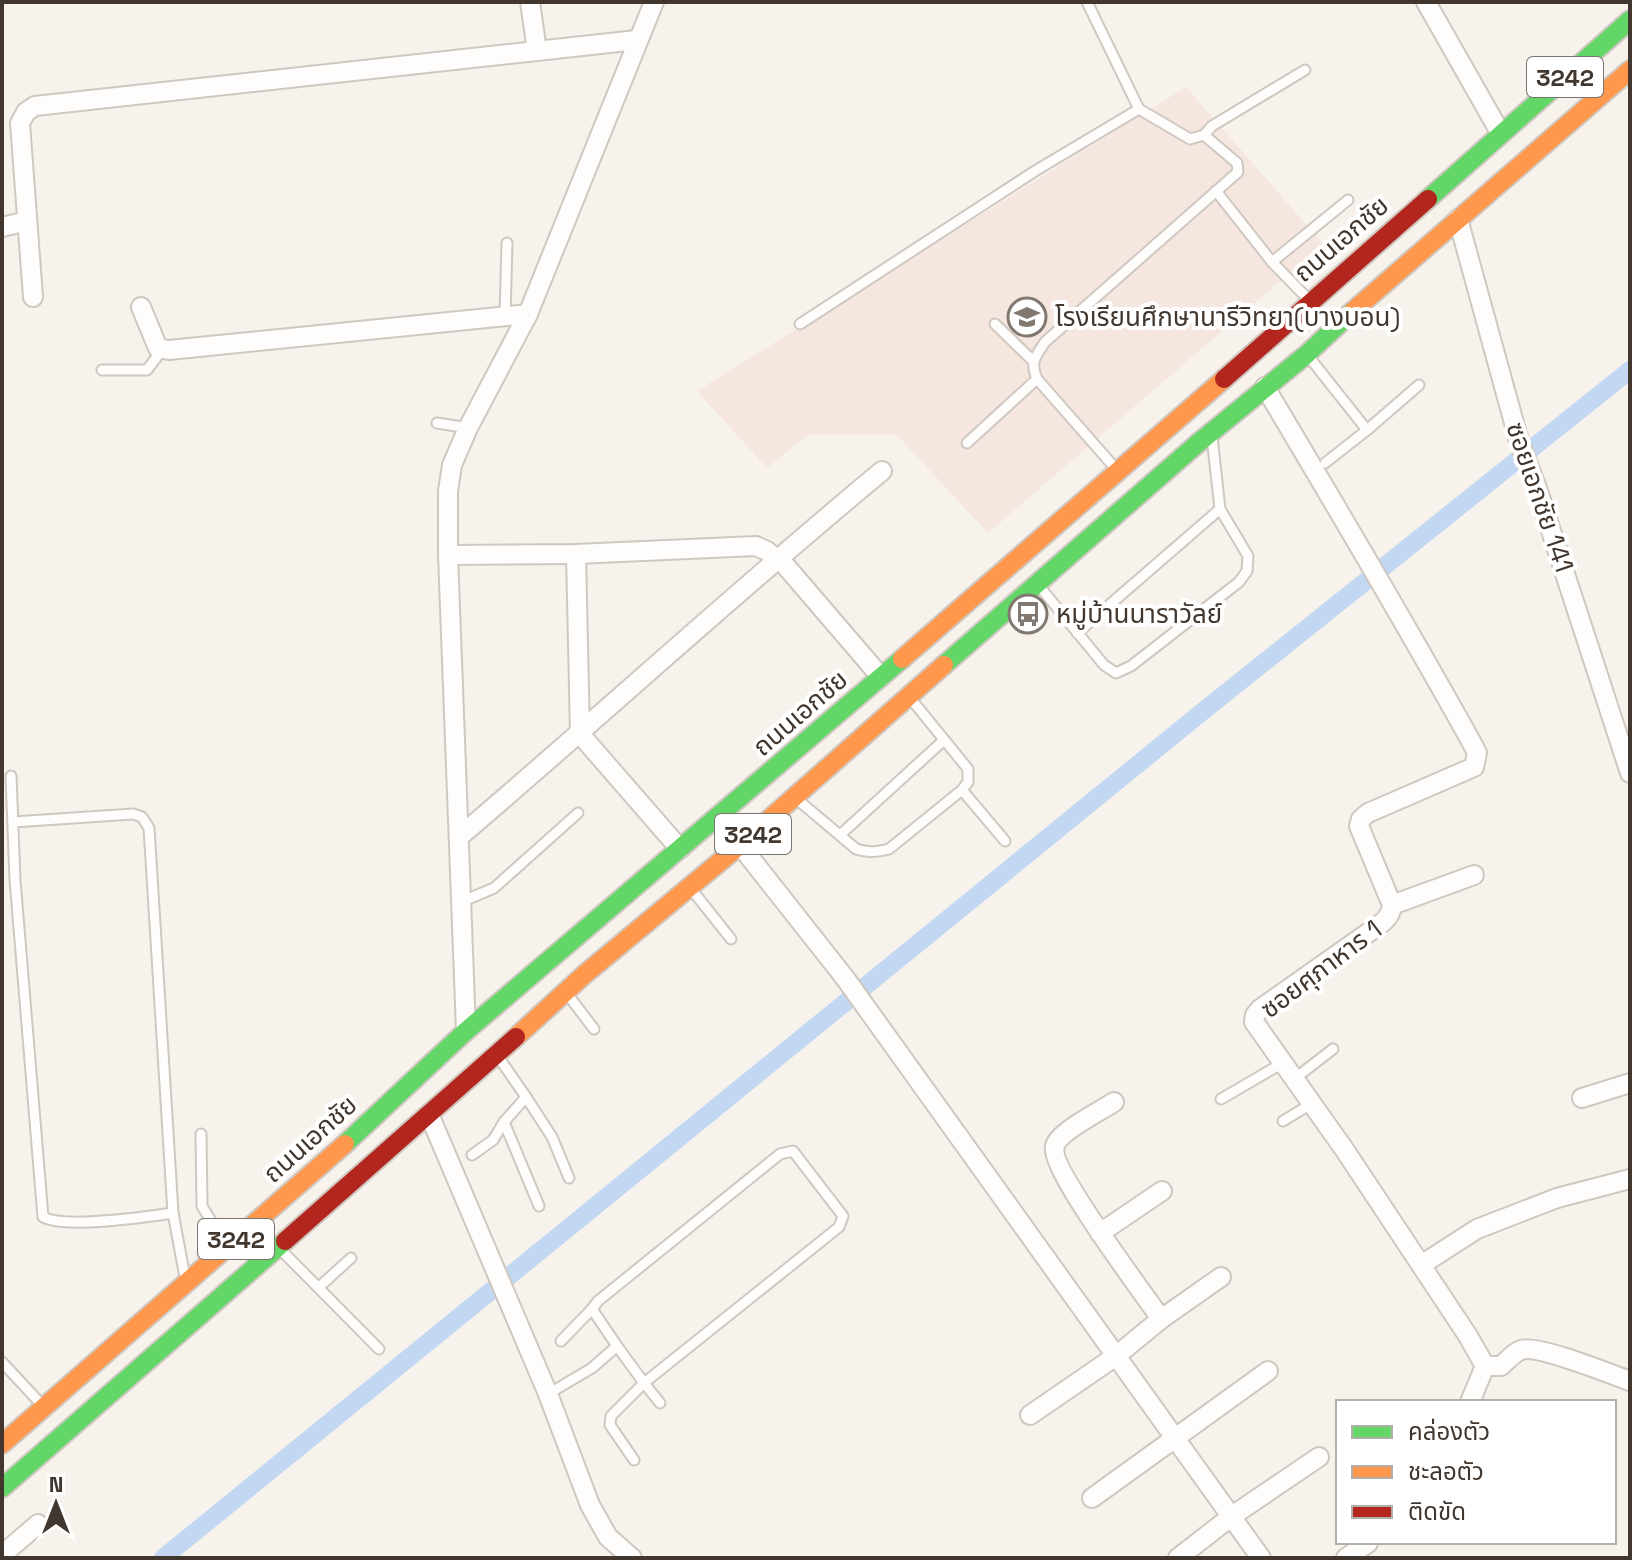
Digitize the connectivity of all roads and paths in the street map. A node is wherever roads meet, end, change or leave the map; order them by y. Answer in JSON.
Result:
{"nodes":[{"id":1,"x":530,"y":2,"type":"edge"},
{"id":2,"x":654,"y":2,"type":"edge"},
{"id":3,"x":1087,"y":2,"type":"edge"},
{"id":4,"x":1426,"y":2,"type":"edge"},
{"id":5,"x":1630,"y":20,"type":"edge"},
{"id":6,"x":637,"y":40,"type":"junction"},
{"id":7,"x":537,"y":51,"type":"junction"},
{"id":8,"x":1305,"y":70,"type":"dead end"},
{"id":9,"x":1628,"y":77,"type":"edge"},
{"id":10,"x":1139,"y":109,"type":"junction"},
{"id":11,"x":1501,"y":134,"type":"junction"},
{"id":12,"x":1204,"y":135,"type":"junction"},
{"id":13,"x":1216,"y":191,"type":"junction"},
{"id":14,"x":1348,"y":200,"type":"dead end"},
{"id":15,"x":1458,"y":219,"type":"junction"},
{"id":16,"x":27,"y":221,"type":"junction"},
{"id":17,"x":2,"y":227,"type":"edge"},
{"id":18,"x":507,"y":243,"type":"dead end"},
{"id":19,"x":1272,"y":262,"type":"junction"},
{"id":20,"x":33,"y":297,"type":"dead end"},
{"id":21,"x":1309,"y":301,"type":"junction"},
{"id":22,"x":141,"y":307,"type":"dead end"},
{"id":23,"x":528,"y":314,"type":"junction"},
{"id":24,"x":505,"y":316,"type":"junction"},
{"id":25,"x":800,"y":324,"type":"dead end"},
{"id":26,"x":995,"y":324,"type":"dead end"},
{"id":27,"x":162,"y":350,"type":"junction"},
{"id":28,"x":1307,"y":354,"type":"junction"},
{"id":29,"x":1032,"y":360,"type":"junction"},
{"id":30,"x":102,"y":370,"type":"dead end"},
{"id":31,"x":1037,"y":379,"type":"junction"},
{"id":32,"x":1419,"y":385,"type":"dead end"},
{"id":33,"x":1265,"y":387,"type":"junction"},
{"id":34,"x":437,"y":423,"type":"dead end"},
{"id":35,"x":468,"y":428,"type":"junction"},
{"id":36,"x":1367,"y":430,"type":"junction"},
{"id":37,"x":1211,"y":433,"type":"junction"},
{"id":38,"x":967,"y":443,"type":"dead end"},
{"id":39,"x":1325,"y":463,"type":"dead end"},
{"id":40,"x":882,"y":471,"type":"dead end"},
{"id":41,"x":1118,"y":472,"type":"junction"},
{"id":42,"x":1220,"y":509,"type":"junction"},
{"id":43,"x":576,"y":554,"type":"junction"},
{"id":44,"x":448,"y":555,"type":"junction"},
{"id":45,"x":777,"y":558,"type":"junction"},
{"id":46,"x":1038,"y":585,"type":"junction"},
{"id":47,"x":1077,"y":633,"type":"junction"},
{"id":48,"x":881,"y":677,"type":"junction"},
{"id":49,"x":909,"y":697,"type":"junction"},
{"id":50,"x":580,"y":734,"type":"junction"},
{"id":51,"x":944,"y":740,"type":"junction"},
{"id":52,"x":1630,"y":773,"type":"edge"},
{"id":53,"x":11,"y":776,"type":"dead end"},
{"id":54,"x":962,"y":790,"type":"junction"},
{"id":55,"x":796,"y":797,"type":"junction"},
{"id":56,"x":578,"y":813,"type":"dead end"},
{"id":57,"x":13,"y":822,"type":"junction"},
{"id":58,"x":840,"y":835,"type":"junction"},
{"id":59,"x":459,"y":837,"type":"junction"},
{"id":60,"x":1005,"y":841,"type":"dead end"},
{"id":61,"x":740,"y":845,"type":"junction"},
{"id":62,"x":680,"y":849,"type":"junction"},
{"id":63,"x":1474,"y":875,"type":"dead end"},
{"id":64,"x":690,"y":888,"type":"junction"},
{"id":65,"x":461,"y":902,"type":"junction"},
{"id":66,"x":1392,"y":905,"type":"junction"},
{"id":67,"x":731,"y":939,"type":"dead end"},
{"id":68,"x":566,"y":992,"type":"junction"},
{"id":69,"x":594,"y":1029,"type":"dead end"},
{"id":70,"x":466,"y":1031,"type":"junction"},
{"id":71,"x":1333,"y":1049,"type":"dead end"},
{"id":72,"x":497,"y":1055,"type":"junction"},
{"id":73,"x":1281,"y":1064,"type":"junction"},
{"id":74,"x":481,"y":1070,"type":"junction"},
{"id":75,"x":1293,"y":1080,"type":"junction"},
{"id":76,"x":1630,"y":1083,"type":"edge"},
{"id":77,"x":526,"y":1097,"type":"junction"},
{"id":78,"x":1582,"y":1098,"type":"dead end"},
{"id":79,"x":1221,"y":1099,"type":"dead end"},
{"id":80,"x":1114,"y":1102,"type":"dead end"},
{"id":81,"x":1311,"y":1104,"type":"junction"},
{"id":82,"x":429,"y":1114,"type":"junction"},
{"id":83,"x":1283,"y":1121,"type":"dead end"},
{"id":84,"x":504,"y":1122,"type":"junction"},
{"id":85,"x":201,"y":1134,"type":"dead end"},
{"id":86,"x":472,"y":1155,"type":"dead end"},
{"id":87,"x":569,"y":1178,"type":"dead end"},
{"id":88,"x":1630,"y":1179,"type":"edge"},
{"id":89,"x":1162,"y":1191,"type":"dead end"},
{"id":90,"x":539,"y":1206,"type":"dead end"},
{"id":91,"x":173,"y":1213,"type":"junction"},
{"id":92,"x":1100,"y":1233,"type":"junction"},
{"id":93,"x":227,"y":1247,"type":"junction"},
{"id":94,"x":279,"y":1248,"type":"junction"},
{"id":95,"x":351,"y":1258,"type":"dead end"},
{"id":96,"x":1421,"y":1265,"type":"junction"},
{"id":97,"x":1221,"y":1277,"type":"dead end"},
{"id":98,"x":186,"y":1282,"type":"junction"},
{"id":99,"x":319,"y":1287,"type":"junction"},
{"id":100,"x":592,"y":1309,"type":"junction"},
{"id":101,"x":1161,"y":1319,"type":"junction"},
{"id":102,"x":561,"y":1341,"type":"dead end"},
{"id":103,"x":617,"y":1346,"type":"junction"},
{"id":104,"x":379,"y":1349,"type":"dead end"},
{"id":105,"x":1116,"y":1356,"type":"junction"},
{"id":106,"x":2,"y":1362,"type":"edge"},
{"id":107,"x":1485,"y":1366,"type":"junction"},
{"id":108,"x":1268,"y":1371,"type":"dead end"},
{"id":109,"x":1630,"y":1381,"type":"edge"},
{"id":110,"x":644,"y":1383,"type":"junction"},
{"id":111,"x":548,"y":1394,"type":"junction"},
{"id":112,"x":1471,"y":1400,"type":"edge"},
{"id":113,"x":660,"y":1403,"type":"dead end"},
{"id":114,"x":44,"y":1407,"type":"junction"},
{"id":115,"x":1030,"y":1415,"type":"dead end"},
{"id":116,"x":1173,"y":1437,"type":"junction"},
{"id":117,"x":2,"y":1444,"type":"edge"},
{"id":118,"x":1319,"y":1457,"type":"dead end"},
{"id":119,"x":634,"y":1460,"type":"dead end"},
{"id":120,"x":2,"y":1488,"type":"edge"},
{"id":121,"x":1092,"y":1498,"type":"dead end"},
{"id":122,"x":1232,"y":1516,"type":"junction"},
{"id":123,"x":38,"y":1524,"type":"dead end"},
{"id":124,"x":1367,"y":1544,"type":"edge"},
{"id":125,"x":2,"y":1555,"type":"edge"},
{"id":126,"x":632,"y":1558,"type":"edge"},
{"id":127,"x":1178,"y":1558,"type":"edge"},
{"id":128,"x":1261,"y":1558,"type":"edge"},
{"id":129,"x":1346,"y":1558,"type":"edge"}],
"edges":[{"from":1,"to":7,"type":"street"},
{"from":2,"to":6,"type":"street"},
{"from":3,"to":10,"type":"lane"},
{"from":4,"to":11,"type":"street"},
{"from":5,"to":11,"type":"main road","name":"ถนนเอกชัย","number":"3242"},
{"from":6,"to":7,"type":"street"},
{"from":6,"to":23,"type":"street"},
{"from":7,"to":16,"type":"street"},
{"from":8,"to":12,"type":"lane"},
{"from":9,"to":15,"type":"main road","number":"3242"},
{"from":10,"to":12,"type":"lane"},
{"from":10,"to":25,"type":"lane"},
{"from":11,"to":21,"type":"main road","name":"ถนนเอกชัย","number":"3242"},
{"from":12,"to":13,"type":"lane"},
{"from":13,"to":19,"type":"lane"},
{"from":13,"to":29,"type":"lane"},
{"from":14,"to":19,"type":"lane"},
{"from":15,"to":28,"type":"main road","number":"3242"},
{"from":15,"to":52,"type":"street","name":"ซอยเอกชัย 141"},
{"from":16,"to":17,"type":"street"},
{"from":16,"to":20,"type":"street"},
{"from":18,"to":24,"type":"lane"},
{"from":19,"to":21,"type":"lane"},
{"from":21,"to":41,"type":"main road","name":"ถนนเอกชัย","number":"3242"},
{"from":22,"to":27,"type":"street"},
{"from":23,"to":24,"type":"street"},
{"from":23,"to":35,"type":"street"},
{"from":24,"to":27,"type":"street"},
{"from":26,"to":29,"type":"lane"},
{"from":27,"to":30,"type":"lane"},
{"from":28,"to":33,"type":"main road","number":"3242"},
{"from":28,"to":36,"type":"lane"},
{"from":29,"to":31,"type":"lane"},
{"from":31,"to":38,"type":"lane"},
{"from":31,"to":41,"type":"lane"},
{"from":32,"to":36,"type":"lane"},
{"from":33,"to":37,"type":"main road","number":"3242"},
{"from":33,"to":66,"type":"street","name":"ซอยศุภาหาร 1"},
{"from":34,"to":35,"type":"lane"},
{"from":35,"to":44,"type":"street"},
{"from":36,"to":39,"type":"lane"},
{"from":37,"to":42,"type":"lane"},
{"from":37,"to":46,"type":"main road","number":"3242"},
{"from":40,"to":45,"type":"street"},
{"from":41,"to":48,"type":"main road","name":"ถนนเอกชัย","number":"3242"},
{"from":42,"to":47,"type":"lane"},
{"from":42,"to":47,"type":"lane"},
{"from":43,"to":44,"type":"street"},
{"from":43,"to":45,"type":"street"},
{"from":43,"to":50,"type":"street"},
{"from":44,"to":59,"type":"street"},
{"from":45,"to":48,"type":"street"},
{"from":45,"to":50,"type":"street"},
{"from":46,"to":47,"type":"lane"},
{"from":46,"to":49,"type":"main road","number":"3242"},
{"from":48,"to":62,"type":"main road","name":"ถนนเอกชัย","number":"3242"},
{"from":49,"to":51,"type":"lane"},
{"from":49,"to":55,"type":"main road","number":"3242"},
{"from":50,"to":59,"type":"street"},
{"from":50,"to":62,"type":"street"},
{"from":51,"to":54,"type":"lane"},
{"from":51,"to":58,"type":"lane"},
{"from":53,"to":57,"type":"lane"},
{"from":54,"to":58,"type":"lane"},
{"from":54,"to":60,"type":"lane"},
{"from":55,"to":58,"type":"lane"},
{"from":55,"to":61,"type":"main road","number":"3242"},
{"from":56,"to":65,"type":"lane"},
{"from":57,"to":91,"type":"lane"},
{"from":57,"to":91,"type":"lane"},
{"from":59,"to":65,"type":"street"},
{"from":61,"to":64,"type":"main road","number":"3242"},
{"from":61,"to":105,"type":"street"},
{"from":62,"to":70,"type":"main road","name":"ถนนเอกชัย","number":"3242"},
{"from":63,"to":66,"type":"street"},
{"from":64,"to":67,"type":"lane"},
{"from":64,"to":68,"type":"main road","number":"3242"},
{"from":65,"to":70,"type":"street"},
{"from":66,"to":73,"type":"street","name":"ซอยศุภาหาร 1"},
{"from":68,"to":69,"type":"lane"},
{"from":68,"to":72,"type":"main road","number":"3242"},
{"from":70,"to":74,"type":"main road"},
{"from":70,"to":93,"type":"main road","name":"ถนนเอกชัย","number":"3242"},
{"from":71,"to":75,"type":"lane"},
{"from":72,"to":74,"type":"main road","number":"3242"},
{"from":72,"to":77,"type":"lane"},
{"from":73,"to":75,"type":"street","name":"ซอยศุภาหาร 1"},
{"from":73,"to":79,"type":"lane"},
{"from":74,"to":82,"type":"main road","number":"3242"},
{"from":75,"to":81,"type":"street","name":"ซอยศุภาหาร 1"},
{"from":76,"to":78,"type":"street"},
{"from":77,"to":84,"type":"lane"},
{"from":77,"to":87,"type":"lane"},
{"from":80,"to":92,"type":"street"},
{"from":81,"to":83,"type":"lane"},
{"from":81,"to":96,"type":"street","name":"ซอยศุภาหาร 1"},
{"from":82,"to":94,"type":"main road","number":"3242"},
{"from":82,"to":111,"type":"street"},
{"from":84,"to":86,"type":"lane"},
{"from":84,"to":90,"type":"lane"},
{"from":85,"to":93,"type":"lane"},
{"from":88,"to":96,"type":"street"},
{"from":89,"to":92,"type":"street"},
{"from":91,"to":98,"type":"lane"},
{"from":92,"to":101,"type":"street"},
{"from":93,"to":98,"type":"main road","name":"ถนนเอกชัย","number":"3242"},
{"from":94,"to":99,"type":"lane"},
{"from":94,"to":120,"type":"main road","number":"3242"},
{"from":95,"to":99,"type":"lane"},
{"from":96,"to":107,"type":"street","name":"ซอยศุภาหาร 1"},
{"from":97,"to":101,"type":"street"},
{"from":98,"to":114,"type":"main road","name":"ถนนเอกชัย","number":"3242"},
{"from":99,"to":104,"type":"lane"},
{"from":100,"to":102,"type":"lane"},
{"from":100,"to":103,"type":"lane"},
{"from":100,"to":110,"type":"lane"},
{"from":101,"to":105,"type":"street"},
{"from":103,"to":110,"type":"lane"},
{"from":103,"to":111,"type":"lane"},
{"from":105,"to":115,"type":"street"},
{"from":105,"to":116,"type":"street"},
{"from":106,"to":114,"type":"lane"},
{"from":107,"to":109,"type":"street"},
{"from":107,"to":112,"type":"street"},
{"from":108,"to":116,"type":"street"},
{"from":110,"to":113,"type":"lane"},
{"from":110,"to":119,"type":"lane"},
{"from":111,"to":126,"type":"street"},
{"from":114,"to":117,"type":"main road","name":"ถนนเอกชัย","number":"3242"},
{"from":116,"to":121,"type":"street"},
{"from":116,"to":122,"type":"street"},
{"from":118,"to":122,"type":"street"},
{"from":122,"to":127,"type":"street"},
{"from":122,"to":128,"type":"street"},
{"from":123,"to":125,"type":"street"},
{"from":124,"to":129,"type":"street"}]}
